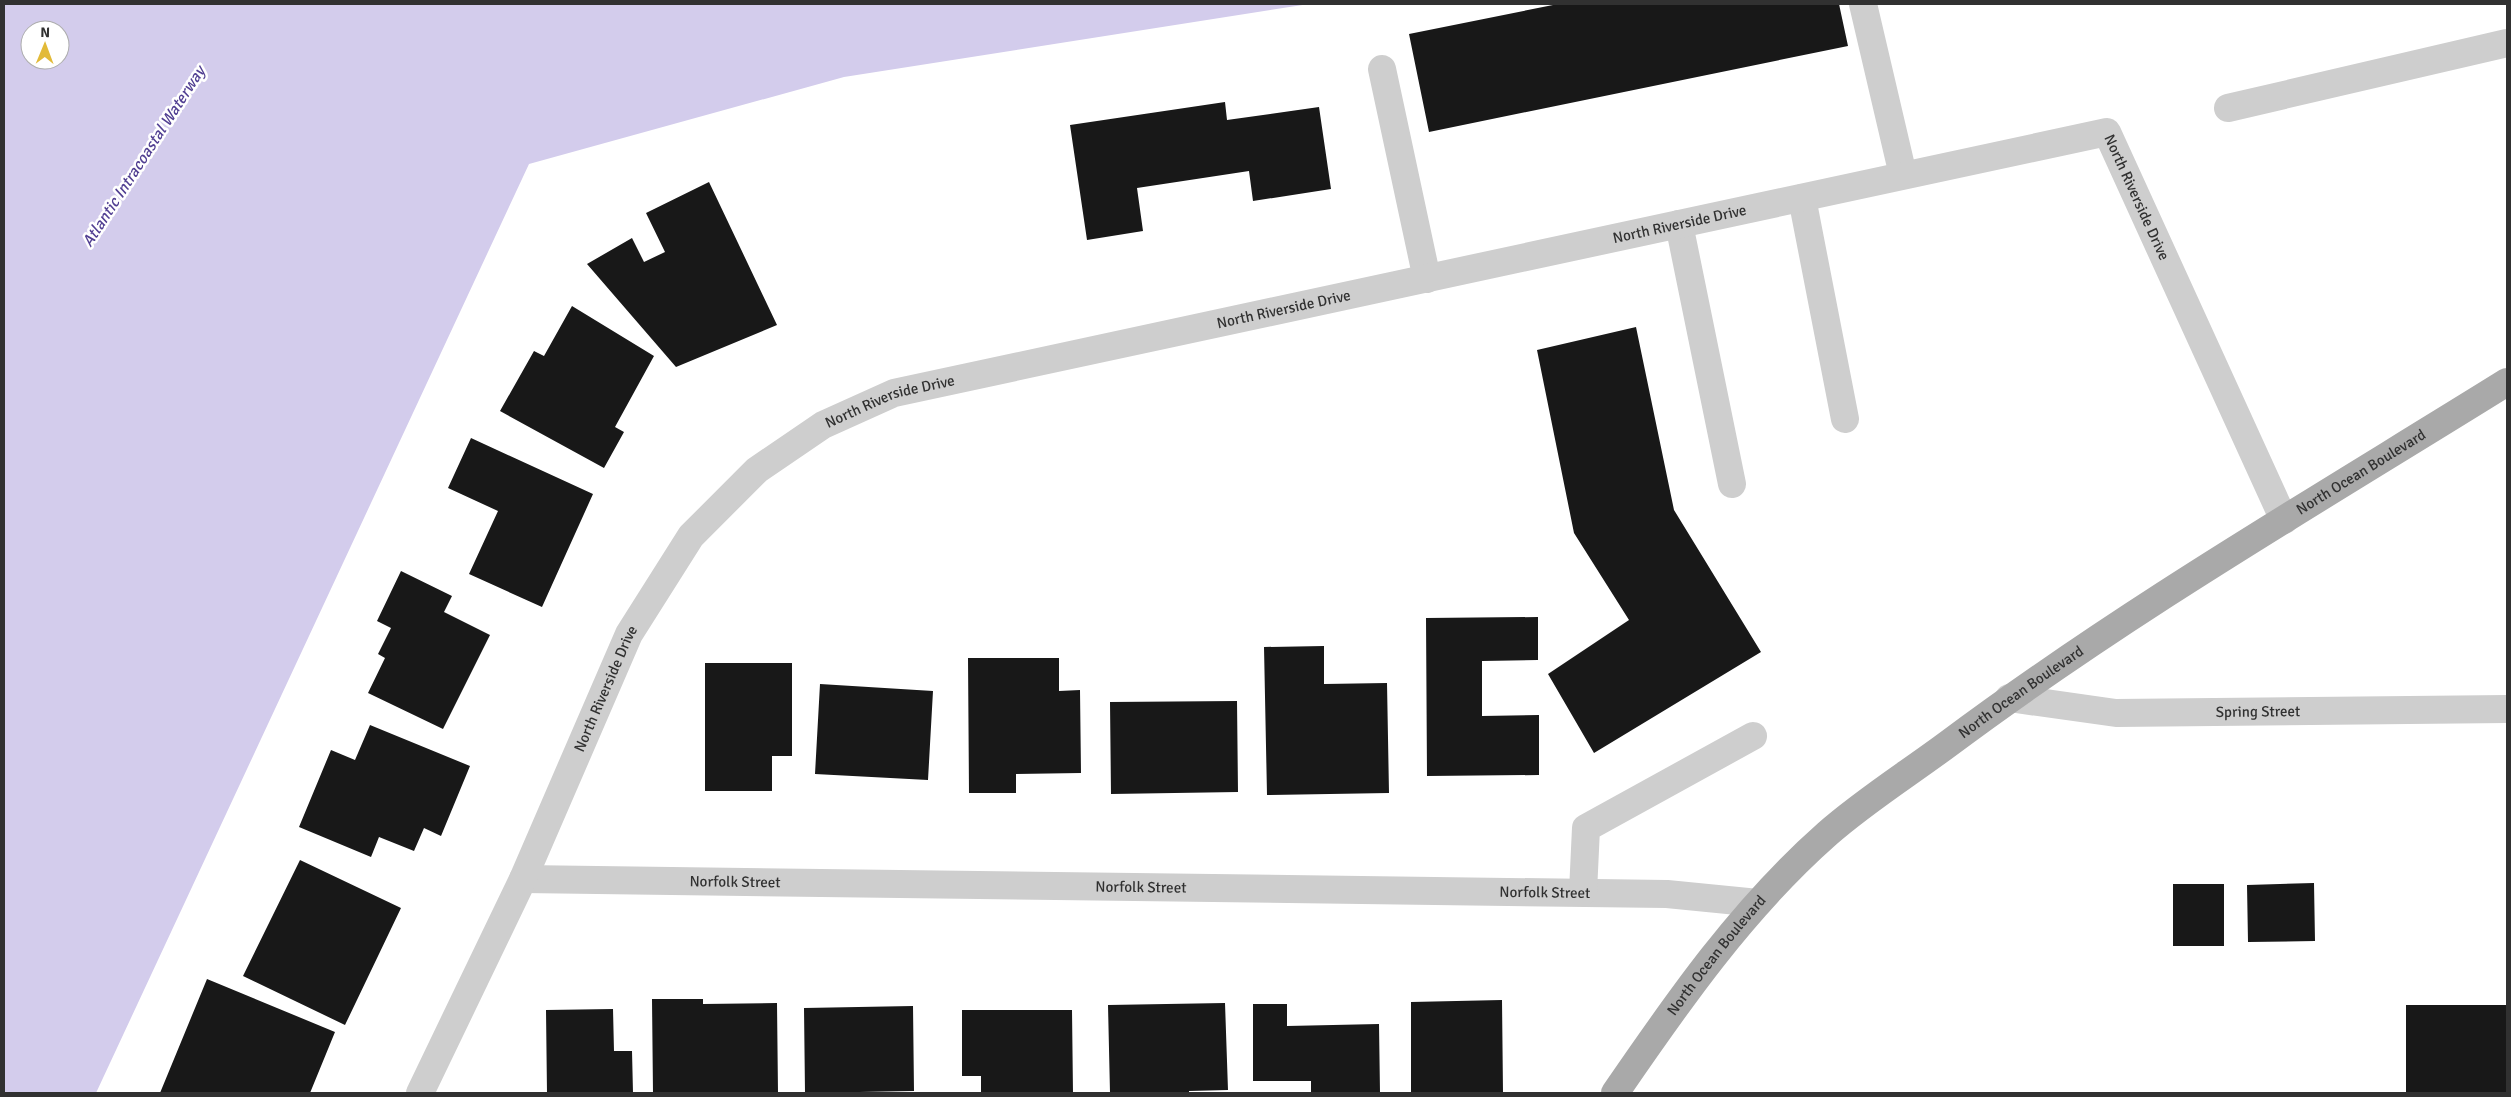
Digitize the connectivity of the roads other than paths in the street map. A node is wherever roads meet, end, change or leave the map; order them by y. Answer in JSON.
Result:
{"nodes":[{"id":1,"x":1863,"y":4,"type":"edge"},
{"id":2,"x":2507,"y":43,"type":"edge"},
{"id":3,"x":1382,"y":69,"type":"dead end"},
{"id":4,"x":2228,"y":108,"type":"dead end"},
{"id":5,"x":1903,"y":176,"type":"junction"},
{"id":6,"x":1802,"y":198,"type":"junction"},
{"id":7,"x":1679,"y":224,"type":"junction"},
{"id":8,"x":1426,"y":279,"type":"junction"},
{"id":9,"x":2507,"y":382,"type":"edge"},
{"id":10,"x":1845,"y":419,"type":"dead end"},
{"id":11,"x":1732,"y":484,"type":"dead end"},
{"id":12,"x":2284,"y":520,"type":"junction"},
{"id":13,"x":2009,"y":698,"type":"junction"},
{"id":14,"x":2507,"y":709,"type":"edge"},
{"id":15,"x":1753,"y":736,"type":"dead end"},
{"id":16,"x":523,"y":879,"type":"junction"},
{"id":17,"x":1584,"y":892,"type":"junction"},
{"id":18,"x":1758,"y":903,"type":"junction"},
{"id":19,"x":420,"y":1093,"type":"edge"},
{"id":20,"x":1615,"y":1093,"type":"edge"}],
"edges":[{"from":1,"to":5,"type":"street"},
{"from":2,"to":4,"type":"street"},
{"from":3,"to":8,"type":"street"},
{"from":5,"to":6,"type":"street","name":"North Riverside Drive"},
{"from":5,"to":12,"type":"street","name":"North Riverside Drive"},
{"from":6,"to":7,"type":"street","name":"North Riverside Drive"},
{"from":6,"to":10,"type":"street"},
{"from":7,"to":8,"type":"street","name":"North Riverside Drive"},
{"from":7,"to":11,"type":"street"},
{"from":8,"to":16,"type":"street","name":"North Riverside Drive"},
{"from":9,"to":12,"type":"main road","name":"North Ocean Boulevard"},
{"from":12,"to":13,"type":"main road","name":"North Ocean Boulevard"},
{"from":13,"to":14,"type":"street","name":"Spring Street"},
{"from":13,"to":18,"type":"main road","name":"North Ocean Boulevard"},
{"from":15,"to":17,"type":"street"},
{"from":16,"to":17,"type":"street","name":"Norfolk Street"},
{"from":16,"to":19,"type":"street","name":"North Riverside Drive"},
{"from":17,"to":18,"type":"street","name":"Norfolk Street"},
{"from":18,"to":20,"type":"main road","name":"North Ocean Boulevard"}]}
